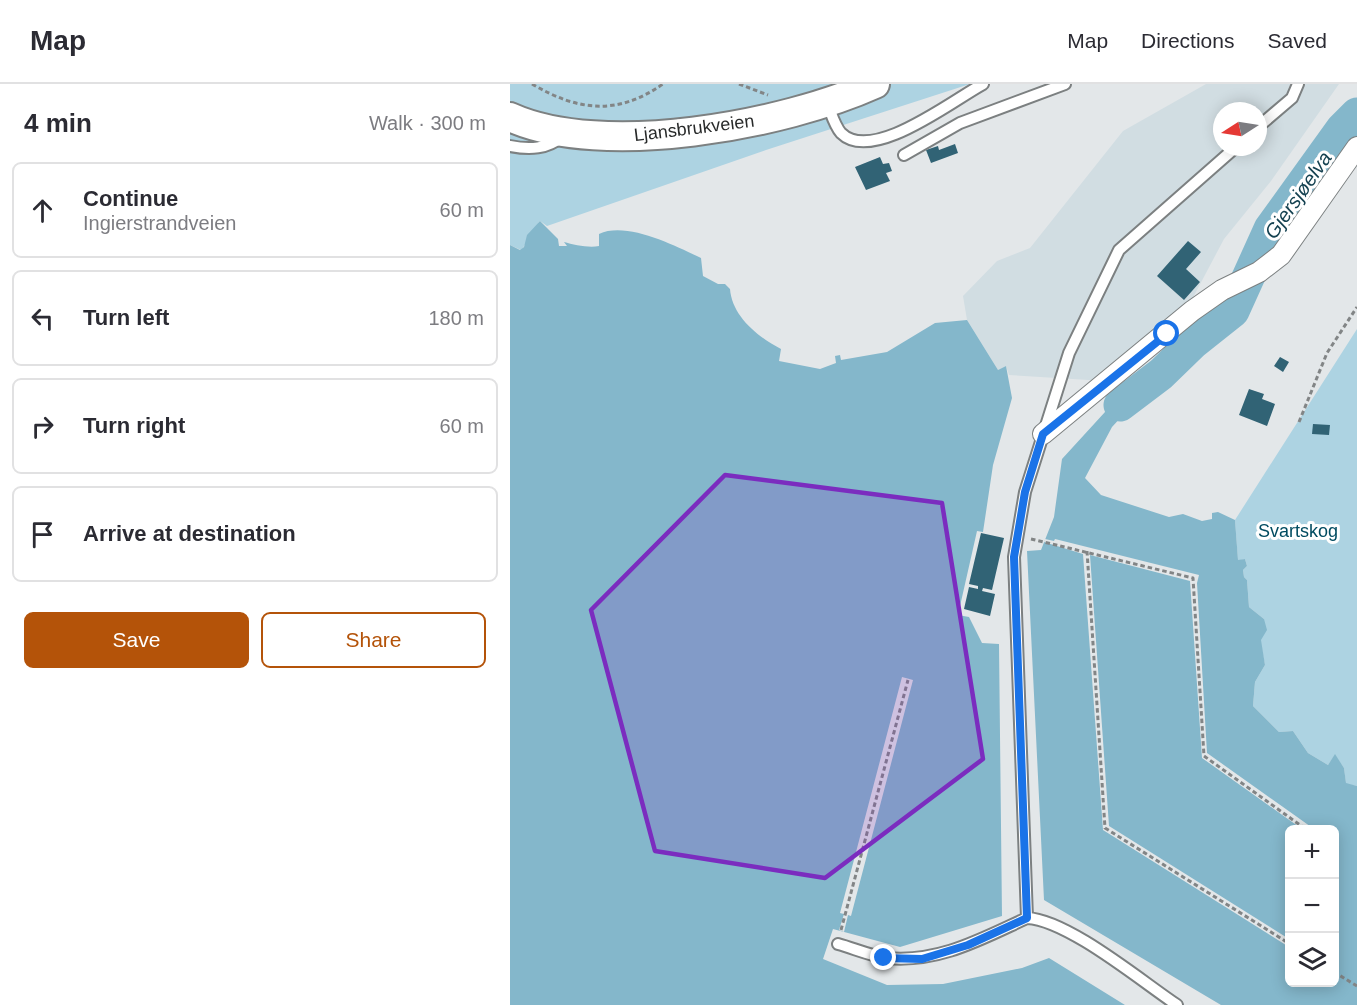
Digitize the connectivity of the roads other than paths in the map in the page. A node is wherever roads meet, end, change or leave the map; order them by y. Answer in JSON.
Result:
{"nodes":[{"id":1,"x":875,"y":84,"type":"edge"},
{"id":2,"x":983,"y":84,"type":"edge"},
{"id":3,"x":1065,"y":84,"type":"edge"},
{"id":4,"x":1298,"y":84,"type":"edge"},
{"id":5,"x":827,"y":103,"type":"junction"},
{"id":6,"x":510,"y":117,"type":"edge"},
{"id":7,"x":1267,"y":119,"type":"edge"},
{"id":8,"x":566,"y":134,"type":"junction"},
{"id":9,"x":510,"y":146,"type":"edge"},
{"id":10,"x":1357,"y":147,"type":"edge"},
{"id":11,"x":904,"y":155,"type":"dead end"},
{"id":12,"x":1226,"y":156,"type":"edge"},
{"id":13,"x":1043,"y":434,"type":"junction"},
{"id":14,"x":1027,"y":918,"type":"junction"},
{"id":15,"x":838,"y":944,"type":"road end"},
{"id":16,"x":1177,"y":1005,"type":"edge"}],
"edges":[{"from":1,"to":5,"type":"main road","name":"Ljansbrukveien"},
{"from":2,"to":5,"type":"lane"},
{"from":3,"to":11,"type":"lane"},
{"from":4,"to":7,"type":"lane"},
{"from":5,"to":8,"type":"main road","name":"Ljansbrukveien"},
{"from":6,"to":8,"type":"main road","name":"Ljansbrukveien"},
{"from":8,"to":9,"type":"lane"},
{"from":10,"to":13,"type":"street"},
{"from":12,"to":13,"type":"lane"},
{"from":13,"to":14,"type":"lane"},
{"from":14,"to":15,"type":"lane"},
{"from":14,"to":16,"type":"lane"}]}
